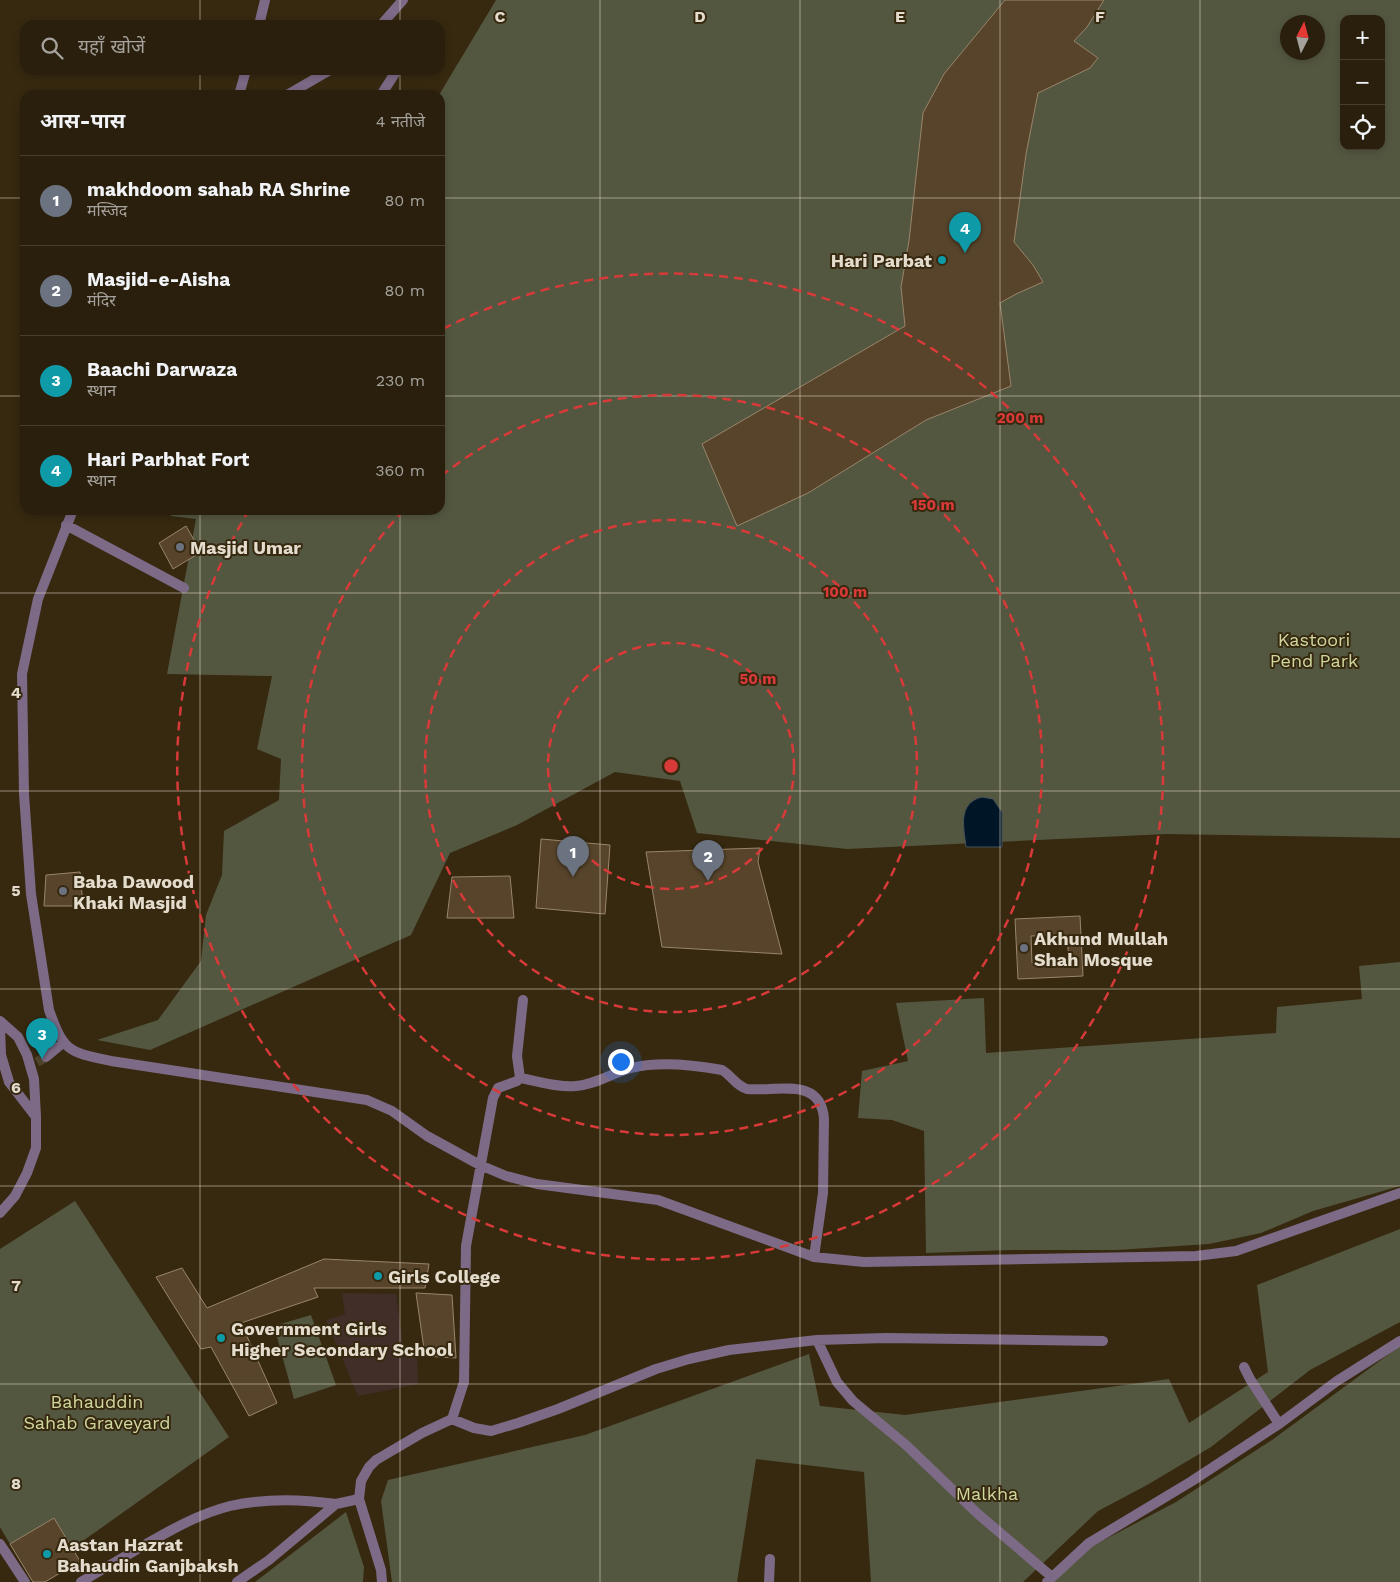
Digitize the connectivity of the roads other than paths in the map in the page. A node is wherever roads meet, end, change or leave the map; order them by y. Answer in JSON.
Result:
{"nodes":[{"id":1,"x":265,"y":0,"type":"edge"},
{"id":2,"x":403,"y":0,"type":"edge"},
{"id":3,"x":260,"y":20,"type":"edge"},
{"id":4,"x":385,"y":20,"type":"edge"},
{"id":5,"x":245,"y":75,"type":"edge"},
{"id":6,"x":321,"y":75,"type":"edge"},
{"id":7,"x":393,"y":75,"type":"edge"},
{"id":8,"x":240,"y":90,"type":"edge"},
{"id":9,"x":296,"y":90,"type":"edge"},
{"id":10,"x":384,"y":90,"type":"edge"},
{"id":11,"x":70,"y":515,"type":"edge"},
{"id":12,"x":66,"y":525,"type":"junction"},
{"id":13,"x":184,"y":588,"type":"dead end"},
{"id":14,"x":524,"y":1000,"type":"dead end"},
{"id":15,"x":0,"y":1021,"type":"edge"},
{"id":16,"x":0,"y":1026,"type":"edge"},
{"id":17,"x":64,"y":1042,"type":"junction"},
{"id":18,"x":38,"y":1061,"type":"junction"},
{"id":19,"x":520,"y":1078,"type":"junction"},
{"id":20,"x":36,"y":1117,"type":"junction"},
{"id":21,"x":480,"y":1165,"type":"junction"},
{"id":22,"x":1400,"y":1193,"type":"edge"},
{"id":23,"x":0,"y":1213,"type":"edge"},
{"id":24,"x":814,"y":1257,"type":"junction"},
{"id":25,"x":818,"y":1340,"type":"junction"},
{"id":26,"x":1102,"y":1341,"type":"dead end"},
{"id":27,"x":1400,"y":1341,"type":"edge"},
{"id":28,"x":1244,"y":1367,"type":"dead end"},
{"id":29,"x":452,"y":1419,"type":"junction"},
{"id":30,"x":1279,"y":1424,"type":"junction"},
{"id":31,"x":359,"y":1499,"type":"junction"},
{"id":32,"x":336,"y":1504,"type":"junction"},
{"id":33,"x":0,"y":1544,"type":"edge"},
{"id":34,"x":770,"y":1559,"type":"dead end"},
{"id":35,"x":1050,"y":1579,"type":"edge"},
{"id":36,"x":88,"y":1580,"type":"edge"},
{"id":37,"x":25,"y":1582,"type":"edge"},
{"id":38,"x":237,"y":1582,"type":"edge"},
{"id":39,"x":382,"y":1582,"type":"edge"},
{"id":40,"x":769,"y":1582,"type":"edge"}],
"edges":[{"from":1,"to":3,"type":"street"},
{"from":2,"to":4,"type":"street"},
{"from":5,"to":8,"type":"street"},
{"from":6,"to":9,"type":"street"},
{"from":7,"to":10,"type":"street"},
{"from":11,"to":12,"type":"street"},
{"from":12,"to":13,"type":"street"},
{"from":12,"to":17,"type":"street"},
{"from":14,"to":19,"type":"street"},
{"from":15,"to":18,"type":"street"},
{"from":16,"to":20,"type":"street"},
{"from":17,"to":18,"type":"street"},
{"from":17,"to":21,"type":"street"},
{"from":18,"to":20,"type":"street"},
{"from":19,"to":21,"type":"street"},
{"from":19,"to":24,"type":"street"},
{"from":20,"to":23,"type":"street"},
{"from":21,"to":24,"type":"street"},
{"from":21,"to":29,"type":"street"},
{"from":22,"to":24,"type":"street"},
{"from":25,"to":26,"type":"street"},
{"from":25,"to":29,"type":"street"},
{"from":25,"to":35,"type":"street"},
{"from":27,"to":30,"type":"street"},
{"from":28,"to":30,"type":"street"},
{"from":29,"to":31,"type":"street"},
{"from":30,"to":35,"type":"street"},
{"from":31,"to":32,"type":"street"},
{"from":31,"to":39,"type":"street"},
{"from":32,"to":36,"type":"street"},
{"from":32,"to":38,"type":"street"},
{"from":33,"to":37,"type":"street"},
{"from":34,"to":40,"type":"street"}]}
